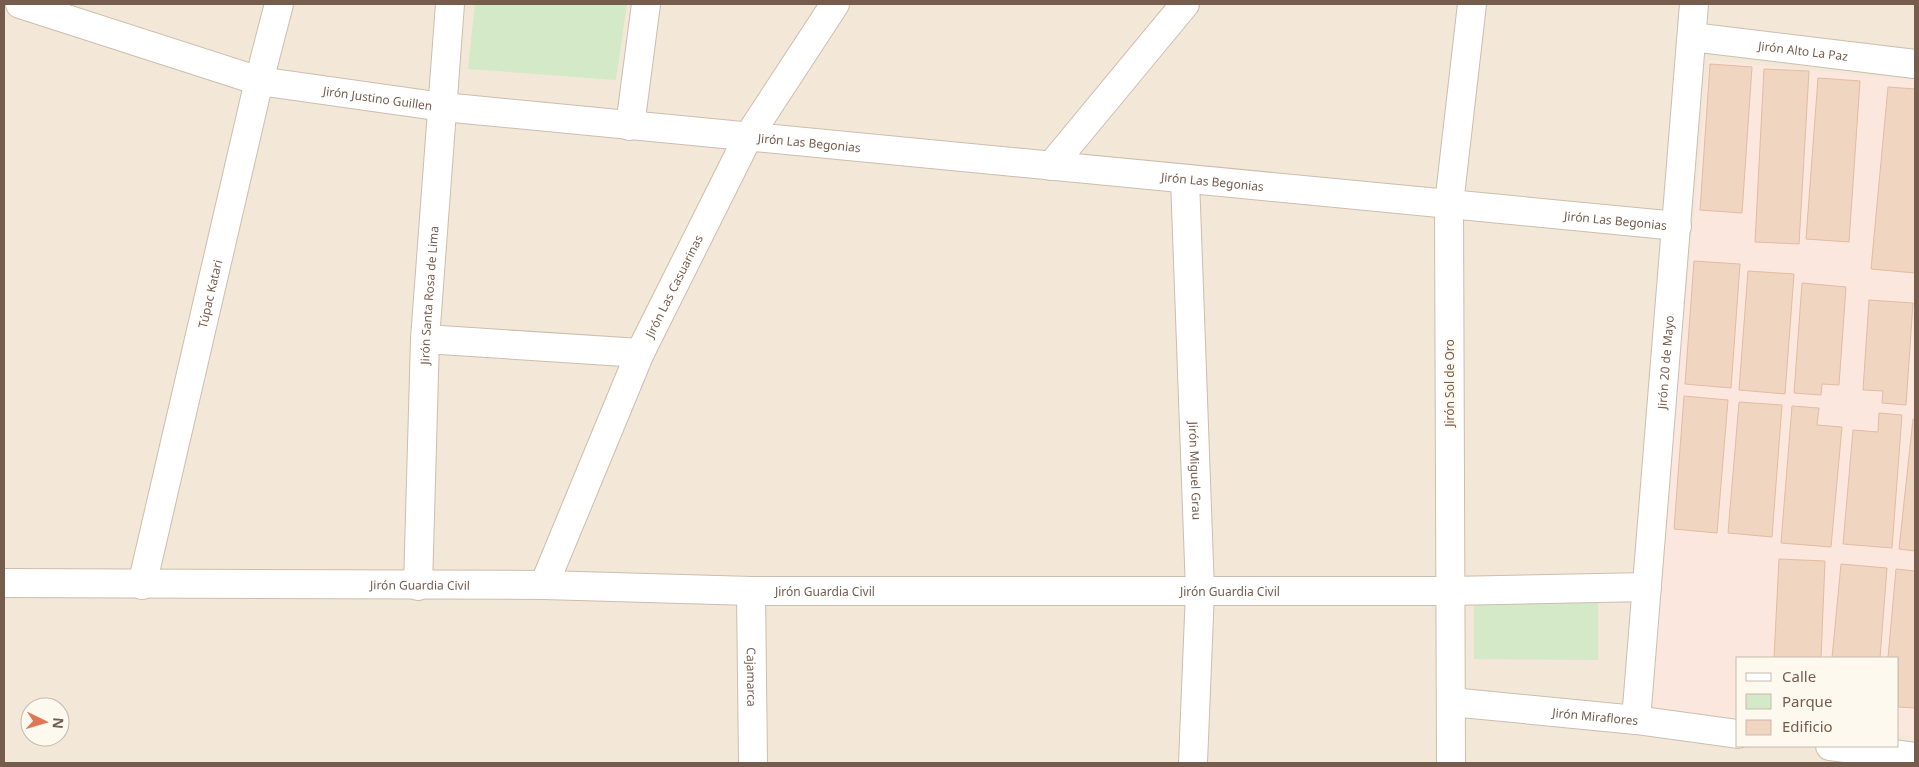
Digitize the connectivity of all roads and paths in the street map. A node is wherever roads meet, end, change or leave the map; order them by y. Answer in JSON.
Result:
{"nodes":[{"id":1,"x":20,"y":4,"type":"edge"},
{"id":2,"x":279,"y":4,"type":"edge"},
{"id":3,"x":450,"y":4,"type":"edge"},
{"id":4,"x":646,"y":4,"type":"edge"},
{"id":5,"x":835,"y":4,"type":"edge"},
{"id":6,"x":1185,"y":4,"type":"edge"},
{"id":7,"x":1472,"y":4,"type":"edge"},
{"id":8,"x":1694,"y":4,"type":"edge"},
{"id":9,"x":1692,"y":37,"type":"junction"},
{"id":10,"x":1915,"y":64,"type":"edge"},
{"id":11,"x":259,"y":81,"type":"junction"},
{"id":12,"x":444,"y":107,"type":"junction"},
{"id":13,"x":630,"y":126,"type":"junction"},
{"id":14,"x":748,"y":137,"type":"junction"},
{"id":15,"x":1051,"y":166,"type":"junction"},
{"id":16,"x":1185,"y":179,"type":"junction"},
{"id":17,"x":1449,"y":204,"type":"junction"},
{"id":18,"x":1676,"y":226,"type":"junction"},
{"id":19,"x":425,"y":339,"type":"junction"},
{"id":20,"x":640,"y":353,"type":"junction"},
{"id":21,"x":4,"y":584,"type":"edge"},
{"id":22,"x":142,"y":585,"type":"junction"},
{"id":23,"x":544,"y":585,"type":"junction"},
{"id":24,"x":418,"y":586,"type":"junction"},
{"id":25,"x":1647,"y":587,"type":"junction"},
{"id":26,"x":751,"y":591,"type":"junction"},
{"id":27,"x":1200,"y":591,"type":"junction"},
{"id":28,"x":1449,"y":591,"type":"junction"},
{"id":29,"x":1452,"y":702,"type":"junction"},
{"id":30,"x":1636,"y":720,"type":"junction"},
{"id":31,"x":1736,"y":734,"type":"edge"},
{"id":32,"x":1838,"y":747,"type":"edge"},
{"id":33,"x":1915,"y":757,"type":"edge"},
{"id":34,"x":753,"y":763,"type":"edge"},
{"id":35,"x":1193,"y":763,"type":"edge"},
{"id":36,"x":1451,"y":763,"type":"edge"}],
"edges":[{"from":1,"to":11,"type":"street","name":"Jirón Justino Guillen"},
{"from":2,"to":11,"type":"street","name":"Túpac Katari"},
{"from":3,"to":12,"type":"street","name":"Jirón Santa Rosa de Lima"},
{"from":4,"to":13,"type":"street"},
{"from":5,"to":14,"type":"street","name":"Jirón Las Casuarinas"},
{"from":6,"to":15,"type":"street"},
{"from":7,"to":17,"type":"street","name":"Jirón Sol de Oro"},
{"from":8,"to":9,"type":"street","name":"Jirón 20 de Mayo"},
{"from":9,"to":10,"type":"street","name":"Jirón Alto La Paz"},
{"from":9,"to":18,"type":"street","name":"Jirón 20 de Mayo"},
{"from":11,"to":12,"type":"street","name":"Jirón Justino Guillen"},
{"from":11,"to":22,"type":"street","name":"Túpac Katari"},
{"from":12,"to":13,"type":"street","name":"Jirón Justino Guillen"},
{"from":12,"to":19,"type":"street","name":"Jirón Santa Rosa de Lima"},
{"from":13,"to":14,"type":"street","name":"Jirón Justino Guillen"},
{"from":14,"to":15,"type":"street","name":"Jirón Las Begonias"},
{"from":14,"to":20,"type":"street","name":"Jirón Las Casuarinas"},
{"from":15,"to":16,"type":"street","name":"Jirón Las Begonias"},
{"from":16,"to":17,"type":"street","name":"Jirón Las Begonias"},
{"from":16,"to":27,"type":"street","name":"Jirón Miguel Grau"},
{"from":17,"to":18,"type":"street","name":"Jirón Las Begonias"},
{"from":17,"to":28,"type":"street","name":"Jirón Sol de Oro"},
{"from":18,"to":25,"type":"street","name":"Jirón 20 de Mayo"},
{"from":19,"to":20,"type":"street"},
{"from":19,"to":24,"type":"street","name":"Jirón Santa Rosa de Lima"},
{"from":20,"to":23,"type":"street","name":"Jirón Las Casuarinas"},
{"from":21,"to":22,"type":"street","name":"Jirón Guardia Civil"},
{"from":22,"to":24,"type":"street","name":"Jirón Guardia Civil"},
{"from":23,"to":24,"type":"street","name":"Jirón Guardia Civil"},
{"from":23,"to":26,"type":"street","name":"Jirón Guardia Civil"},
{"from":25,"to":28,"type":"street","name":"Jirón Guardia Civil"},
{"from":25,"to":30,"type":"street","name":"Jirón 20 de Mayo"},
{"from":26,"to":27,"type":"street","name":"Jirón Guardia Civil"},
{"from":26,"to":34,"type":"street","name":"Cajamarca"},
{"from":27,"to":28,"type":"street","name":"Jirón Guardia Civil"},
{"from":27,"to":35,"type":"street","name":"Jirón Miguel Grau"},
{"from":28,"to":29,"type":"street","name":"Jirón Sol de Oro"},
{"from":29,"to":30,"type":"street","name":"Jirón Miraflores"},
{"from":29,"to":36,"type":"street","name":"Jirón Sol de Oro"},
{"from":30,"to":31,"type":"street","name":"Jirón Miraflores"},
{"from":32,"to":33,"type":"street"}]}
